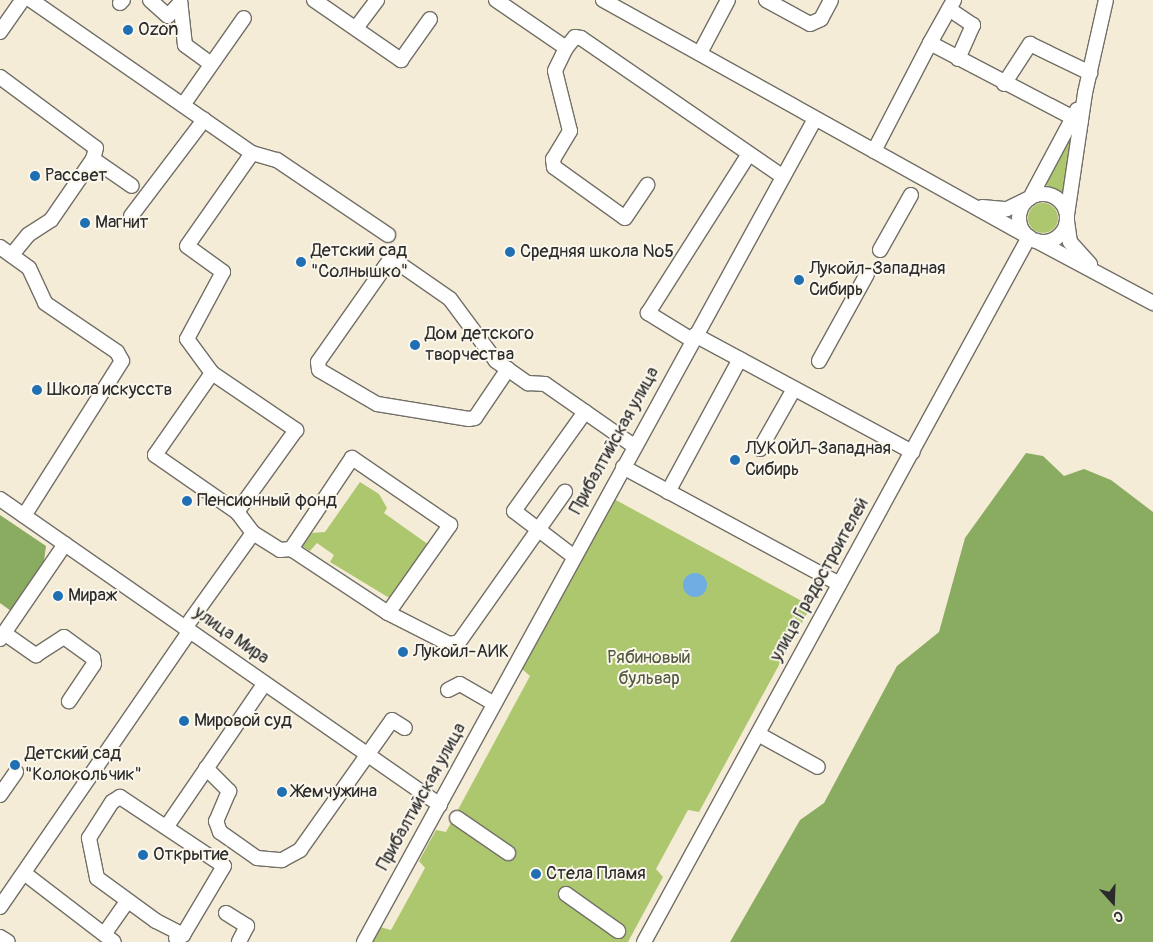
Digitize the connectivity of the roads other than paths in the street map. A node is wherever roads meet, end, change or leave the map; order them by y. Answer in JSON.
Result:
{"nodes":[{"id":1,"x":22,"y":0,"type":"edge"},
{"id":2,"x":31,"y":0,"type":"edge"},
{"id":3,"x":150,"y":0,"type":"edge"},
{"id":4,"x":314,"y":0,"type":"edge"},
{"id":5,"x":376,"y":0,"type":"edge"},
{"id":6,"x":496,"y":0,"type":"edge"},
{"id":7,"x":603,"y":0,"type":"edge"},
{"id":8,"x":728,"y":0,"type":"edge"},
{"id":9,"x":766,"y":0,"type":"edge"},
{"id":10,"x":832,"y":0,"type":"edge"},
{"id":11,"x":1106,"y":0,"type":"edge"},
{"id":12,"x":787,"y":5,"type":"edge"},
{"id":13,"x":952,"y":5,"type":"edge"},
{"id":14,"x":179,"y":9,"type":"edge"},
{"id":15,"x":244,"y":18,"type":"dead end"},
{"id":16,"x":430,"y":19,"type":"dead end"},
{"id":17,"x":356,"y":28,"type":"junction"},
{"id":18,"x":0,"y":32,"type":"edge"},
{"id":19,"x":930,"y":43,"type":"junction"},
{"id":20,"x":566,"y":48,"type":"junction"},
{"id":21,"x":700,"y":53,"type":"junction"},
{"id":22,"x":958,"y":59,"type":"junction"},
{"id":23,"x":211,"y":64,"type":"junction"},
{"id":24,"x":1090,"y":73,"type":"junction"},
{"id":25,"x":0,"y":77,"type":"edge"},
{"id":26,"x":1004,"y":84,"type":"junction"},
{"id":27,"x":183,"y":105,"type":"junction"},
{"id":28,"x":816,"y":119,"type":"junction"},
{"id":29,"x":204,"y":120,"type":"junction"},
{"id":30,"x":1077,"y":120,"type":"junction"},
{"id":31,"x":874,"y":151,"type":"junction"},
{"id":32,"x":252,"y":153,"type":"junction"},
{"id":33,"x":749,"y":154,"type":"junction"},
{"id":34,"x":93,"y":159,"type":"junction"},
{"id":35,"x":783,"y":177,"type":"junction"},
{"id":36,"x":647,"y":184,"type":"dead end"},
{"id":37,"x":132,"y":186,"type":"dead end"},
{"id":38,"x":911,"y":195,"type":"dead end"},
{"id":39,"x":1030,"y":198,"type":"junction"},
{"id":40,"x":974,"y":206,"type":"junction"},
{"id":41,"x":131,"y":216,"type":"dead end"},
{"id":42,"x":1067,"y":217,"type":"junction"},
{"id":43,"x":388,"y":235,"type":"dead end"},
{"id":44,"x":1032,"y":238,"type":"junction"},
{"id":45,"x":880,"y":250,"type":"dead end"},
{"id":46,"x":6,"y":251,"type":"edge"},
{"id":47,"x":867,"y":274,"type":"dead end"},
{"id":48,"x":1118,"y":282,"type":"junction"},
{"id":49,"x":1153,"y":302,"type":"edge"},
{"id":50,"x":694,"y":337,"type":"junction"},
{"id":51,"x":740,"y":359,"type":"junction"},
{"id":52,"x":819,"y":361,"type":"dead end"},
{"id":53,"x":508,"y":370,"type":"junction"},
{"id":54,"x":212,"y":373,"type":"junction"},
{"id":55,"x":794,"y":389,"type":"junction"},
{"id":56,"x":585,"y":412,"type":"junction"},
{"id":57,"x":634,"y":446,"type":"junction"},
{"id":58,"x":760,"y":449,"type":"dead end"},
{"id":59,"x":912,"y":452,"type":"junction"},
{"id":60,"x":623,"y":467,"type":"junction"},
{"id":61,"x":564,"y":492,"type":"dead end"},
{"id":62,"x":668,"y":492,"type":"junction"},
{"id":63,"x":0,"y":499,"type":"edge"},
{"id":64,"x":237,"y":512,"type":"junction"},
{"id":65,"x":24,"y":516,"type":"junction"},
{"id":66,"x":538,"y":530,"type":"junction"},
{"id":67,"x":253,"y":533,"type":"junction"},
{"id":68,"x":65,"y":544,"type":"junction"},
{"id":69,"x":291,"y":549,"type":"junction"},
{"id":70,"x":574,"y":556,"type":"junction"},
{"id":71,"x":839,"y":584,"type":"junction"},
{"id":72,"x":388,"y":613,"type":"junction"},
{"id":73,"x":187,"y":629,"type":"junction"},
{"id":74,"x":2,"y":636,"type":"edge"},
{"id":75,"x":265,"y":683,"type":"junction"},
{"id":76,"x":448,"y":690,"type":"dead end"},
{"id":77,"x":69,"y":701,"type":"dead end"},
{"id":78,"x":494,"y":704,"type":"junction"},
{"id":79,"x":405,"y":728,"type":"dead end"},
{"id":80,"x":758,"y":734,"type":"junction"},
{"id":81,"x":368,"y":754,"type":"junction"},
{"id":82,"x":818,"y":767,"type":"dead end"},
{"id":83,"x":206,"y":768,"type":"junction"},
{"id":84,"x":16,"y":772,"type":"dead end"},
{"id":85,"x":0,"y":795,"type":"edge"},
{"id":86,"x":440,"y":805,"type":"junction"},
{"id":87,"x":457,"y":818,"type":"dead end"},
{"id":88,"x":167,"y":826,"type":"junction"},
{"id":89,"x":508,"y":853,"type":"dead end"},
{"id":90,"x":24,"y":874,"type":"junction"},
{"id":91,"x":566,"y":894,"type":"dead end"},
{"id":92,"x":127,"y":902,"type":"junction"},
{"id":93,"x":0,"y":907,"type":"edge"},
{"id":94,"x":226,"y":913,"type":"dead end"},
{"id":95,"x":618,"y":932,"type":"dead end"},
{"id":96,"x":0,"y":937,"type":"edge"},
{"id":97,"x":110,"y":937,"type":"edge"},
{"id":98,"x":178,"y":937,"type":"edge"},
{"id":99,"x":8,"y":942,"type":"edge"},
{"id":100,"x":239,"y":942,"type":"edge"},
{"id":101,"x":364,"y":942,"type":"edge"},
{"id":102,"x":644,"y":942,"type":"edge"}],
"edges":[{"from":1,"to":18,"type":"street"},
{"from":2,"to":27,"type":"street"},
{"from":3,"to":14,"type":"street"},
{"from":4,"to":17,"type":"street"},
{"from":5,"to":17,"type":"street"},
{"from":6,"to":20,"type":"street"},
{"from":7,"to":21,"type":"street"},
{"from":8,"to":21,"type":"street"},
{"from":9,"to":12,"type":"street"},
{"from":10,"to":12,"type":"street"},
{"from":11,"to":24,"type":"street"},
{"from":13,"to":19,"type":"street"},
{"from":13,"to":22,"type":"street"},
{"from":14,"to":23,"type":"street"},
{"from":15,"to":23,"type":"street"},
{"from":16,"to":17,"type":"street"},
{"from":19,"to":22,"type":"street"},
{"from":19,"to":31,"type":"street"},
{"from":20,"to":33,"type":"street"},
{"from":20,"to":36,"type":"street"},
{"from":21,"to":28,"type":"street"},
{"from":22,"to":26,"type":"street"},
{"from":23,"to":27,"type":"street"},
{"from":24,"to":26,"type":"street"},
{"from":24,"to":30,"type":"street"},
{"from":25,"to":34,"type":"street"},
{"from":26,"to":30,"type":"street"},
{"from":27,"to":29,"type":"street"},
{"from":28,"to":31,"type":"street"},
{"from":28,"to":35,"type":"street","name":"Прибалтийская улица"},
{"from":29,"to":32,"type":"street"},
{"from":29,"to":41,"type":"street"},
{"from":30,"to":39,"type":"street"},
{"from":30,"to":42,"type":"street"},
{"from":31,"to":40,"type":"street"},
{"from":32,"to":43,"type":"street"},
{"from":32,"to":54,"type":"street"},
{"from":33,"to":35,"type":"street"},
{"from":33,"to":50,"type":"street"},
{"from":34,"to":37,"type":"street"},
{"from":34,"to":46,"type":"street"},
{"from":35,"to":50,"type":"street","name":"Прибалтийская улица"},
{"from":38,"to":45,"type":"street"},
{"from":39,"to":40,"type":"street"},
{"from":39,"to":42,"type":"street"},
{"from":39,"to":44,"type":"street"},
{"from":40,"to":44,"type":"street"},
{"from":42,"to":44,"type":"street"},
{"from":42,"to":48,"type":"street"},
{"from":44,"to":48,"type":"street"},
{"from":44,"to":59,"type":"street","name":"улица Градостроителей"},
{"from":46,"to":65,"type":"street"},
{"from":47,"to":52,"type":"street"},
{"from":48,"to":49,"type":"street"},
{"from":50,"to":51,"type":"street"},
{"from":50,"to":57,"type":"street","name":"Прибалтийская улица"},
{"from":51,"to":55,"type":"street"},
{"from":51,"to":62,"type":"street"},
{"from":53,"to":53,"type":"street"},
{"from":53,"to":56,"type":"street"},
{"from":54,"to":64,"type":"street"},
{"from":54,"to":64,"type":"street"},
{"from":55,"to":58,"type":"street"},
{"from":55,"to":59,"type":"street"},
{"from":56,"to":57,"type":"street"},
{"from":56,"to":66,"type":"street"},
{"from":57,"to":60,"type":"street","name":"Прибалтийская улица"},
{"from":59,"to":71,"type":"street","name":"улица Градостроителей"},
{"from":60,"to":62,"type":"street"},
{"from":60,"to":70,"type":"street","name":"Прибалтийская улица"},
{"from":61,"to":66,"type":"street"},
{"from":62,"to":71,"type":"street"},
{"from":63,"to":65,"type":"street","name":"улица Мира"},
{"from":64,"to":67,"type":"street"},
{"from":65,"to":68,"type":"street","name":"улица Мира"},
{"from":66,"to":70,"type":"street"},
{"from":66,"to":72,"type":"street"},
{"from":67,"to":69,"type":"street"},
{"from":67,"to":73,"type":"street"},
{"from":68,"to":73,"type":"street","name":"улица Мира"},
{"from":68,"to":74,"type":"street"},
{"from":69,"to":72,"type":"street"},
{"from":69,"to":72,"type":"street"},
{"from":70,"to":78,"type":"street","name":"Прибалтийская улица"},
{"from":71,"to":80,"type":"street","name":"улица Градостроителей"},
{"from":73,"to":75,"type":"street","name":"улица Мира"},
{"from":73,"to":90,"type":"street"},
{"from":74,"to":77,"type":"street"},
{"from":75,"to":81,"type":"street","name":"улица Мира"},
{"from":75,"to":83,"type":"street"},
{"from":76,"to":78,"type":"street"},
{"from":78,"to":86,"type":"street","name":"Прибалтийская улица"},
{"from":79,"to":81,"type":"street"},
{"from":80,"to":82,"type":"street"},
{"from":80,"to":102,"type":"street","name":"улица Градостроителей"},
{"from":81,"to":83,"type":"street"},
{"from":81,"to":86,"type":"street","name":"улица Мира"},
{"from":83,"to":88,"type":"street"},
{"from":84,"to":85,"type":"street"},
{"from":86,"to":101,"type":"street","name":"Прибалтийская улица"},
{"from":87,"to":89,"type":"street"},
{"from":88,"to":92,"type":"street"},
{"from":88,"to":98,"type":"street"},
{"from":90,"to":93,"type":"street"},
{"from":90,"to":97,"type":"street"},
{"from":91,"to":95,"type":"street"},
{"from":92,"to":97,"type":"street"},
{"from":92,"to":98,"type":"street"},
{"from":94,"to":100,"type":"street"},
{"from":96,"to":99,"type":"street"}]}
